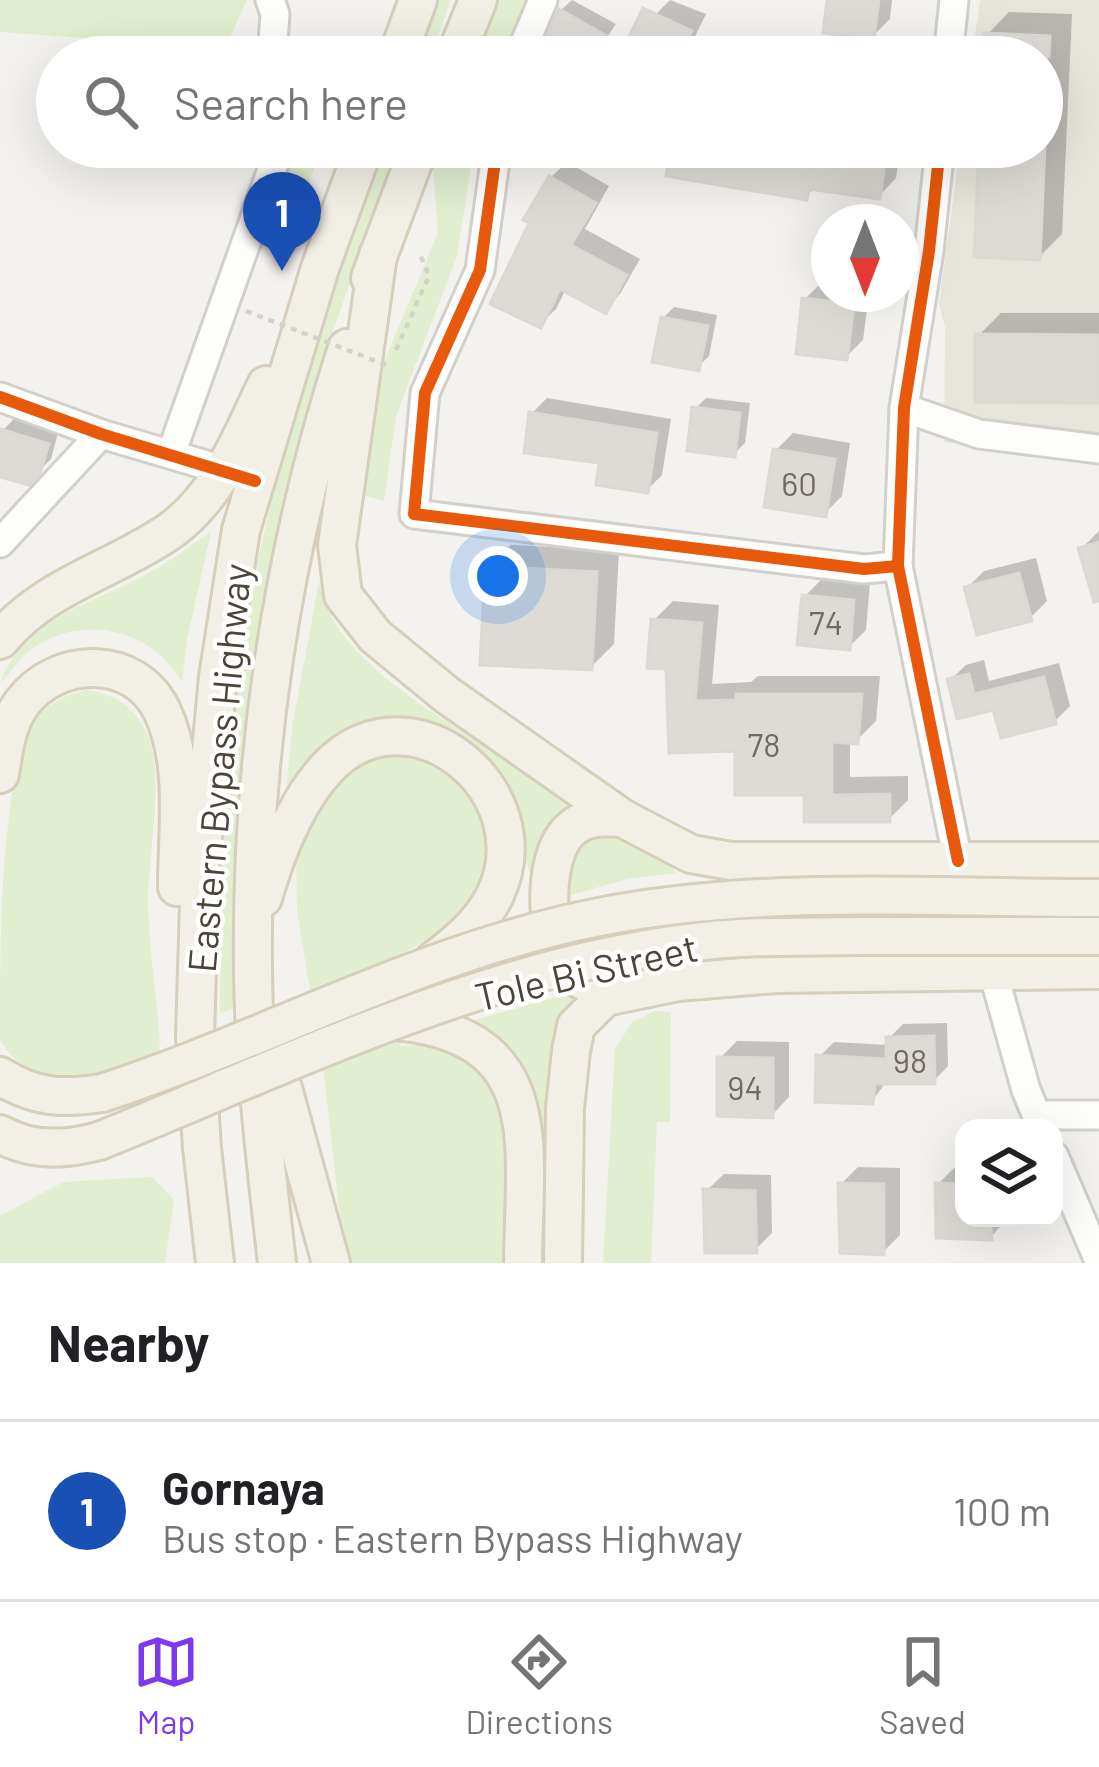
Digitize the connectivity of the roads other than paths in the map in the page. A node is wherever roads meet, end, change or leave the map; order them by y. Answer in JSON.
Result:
{"nodes":[{"id":1,"x":270,"y":0,"type":"edge"},
{"id":2,"x":418,"y":0,"type":"edge"},
{"id":3,"x":478,"y":0,"type":"edge"},
{"id":4,"x":544,"y":0,"type":"edge"},
{"id":5,"x":954,"y":0,"type":"edge"},
{"id":6,"x":273,"y":36,"type":"edge"},
{"id":7,"x":405,"y":36,"type":"edge"},
{"id":8,"x":463,"y":36,"type":"edge"},
{"id":9,"x":528,"y":36,"type":"edge"},
{"id":10,"x":950,"y":36,"type":"edge"},
{"id":11,"x":273,"y":168,"type":"edge"},
{"id":12,"x":357,"y":168,"type":"edge"},
{"id":13,"x":411,"y":168,"type":"edge"},
{"id":14,"x":493,"y":168,"type":"edge"},
{"id":15,"x":938,"y":168,"type":"edge"},
{"id":16,"x":378,"y":255,"type":"junction"},
{"id":17,"x":0,"y":397,"type":"edge"},
{"id":18,"x":904,"y":408,"type":"junction"},
{"id":19,"x":101,"y":434,"type":"junction"},
{"id":20,"x":1099,"y":449,"type":"edge"},
{"id":21,"x":171,"y":454,"type":"junction"},
{"id":22,"x":240,"y":475,"type":"junction"},
{"id":23,"x":0,"y":543,"type":"edge"},
{"id":24,"x":898,"y":566,"type":"junction"},
{"id":25,"x":0,"y":640,"type":"edge"},
{"id":26,"x":0,"y":774,"type":"edge"},
{"id":27,"x":622,"y":818,"type":"junction"},
{"id":28,"x":958,"y":861,"type":"junction"},
{"id":29,"x":1099,"y":861,"type":"edge"},
{"id":30,"x":1099,"y":898,"type":"edge"},
{"id":31,"x":253,"y":936,"type":"junction"},
{"id":32,"x":1099,"y":936,"type":"edge"},
{"id":33,"x":430,"y":964,"type":"junction"},
{"id":34,"x":1099,"y":970,"type":"edge"},
{"id":35,"x":993,"y":972,"type":"junction"},
{"id":36,"x":253,"y":978,"type":"junction"},
{"id":37,"x":628,"y":990,"type":"junction"},
{"id":38,"x":396,"y":1022,"type":"junction"},
{"id":39,"x":195,"y":1036,"type":"junction"},
{"id":40,"x":0,"y":1076,"type":"edge"},
{"id":41,"x":1099,"y":1115,"type":"edge"},
{"id":42,"x":1038,"y":1119,"type":"edge"},
{"id":43,"x":1063,"y":1119,"type":"edge"},
{"id":44,"x":0,"y":1134,"type":"edge"},
{"id":45,"x":1063,"y":1177,"type":"edge"},
{"id":46,"x":1099,"y":1261,"type":"edge"},
{"id":47,"x":215,"y":1263,"type":"edge"},
{"id":48,"x":277,"y":1263,"type":"edge"},
{"id":49,"x":331,"y":1263,"type":"edge"},
{"id":50,"x":523,"y":1263,"type":"edge"},
{"id":51,"x":563,"y":1263,"type":"edge"}],
"edges":[{"from":1,"to":6,"type":"street"},
{"from":2,"to":7,"type":"main road"},
{"from":3,"to":8,"type":"main road"},
{"from":4,"to":9,"type":"street"},
{"from":5,"to":10,"type":"street"},
{"from":11,"to":21,"type":"street"},
{"from":12,"to":22,"type":"main road","name":"Eastern Bypass Highway"},
{"from":13,"to":16,"type":"main road","name":"Eastern Bypass Highway"},
{"from":14,"to":24,"type":"street"},
{"from":15,"to":18,"type":"street"},
{"from":16,"to":27,"type":"main road"},
{"from":16,"to":31,"type":"main road","name":"Eastern Bypass Highway"},
{"from":17,"to":19,"type":"street"},
{"from":18,"to":20,"type":"street"},
{"from":18,"to":24,"type":"street"},
{"from":19,"to":21,"type":"street"},
{"from":19,"to":23,"type":"street"},
{"from":21,"to":22,"type":"street"},
{"from":22,"to":25,"type":"main road"},
{"from":22,"to":39,"type":"main road","name":"Eastern Bypass Highway"},
{"from":24,"to":28,"type":"street"},
{"from":26,"to":39,"type":"main road"},
{"from":27,"to":28,"type":"main road"},
{"from":27,"to":37,"type":"main road"},
{"from":28,"to":29,"type":"main road"},
{"from":30,"to":33,"type":"main road","name":"Tole Bi Street","bridge":true},
{"from":31,"to":33,"type":"main road"},
{"from":31,"to":36,"type":"main road","name":"Eastern Bypass Highway"},
{"from":32,"to":38,"type":"main road","name":"Tole Bi Street","bridge":true},
{"from":33,"to":40,"type":"main road","name":"Tole Bi Street","bridge":true},
{"from":34,"to":35,"type":"main road"},
{"from":35,"to":37,"type":"main road"},
{"from":35,"to":42,"type":"street"},
{"from":36,"to":48,"type":"main road","name":"Eastern Bypass Highway"},
{"from":36,"to":49,"type":"main road"},
{"from":37,"to":51,"type":"main road"},
{"from":38,"to":44,"type":"main road","name":"Tole Bi Street","bridge":true},
{"from":38,"to":50,"type":"main road"},
{"from":39,"to":47,"type":"main road","name":"Eastern Bypass Highway"},
{"from":41,"to":43,"type":"street"},
{"from":45,"to":46,"type":"street"}]}
